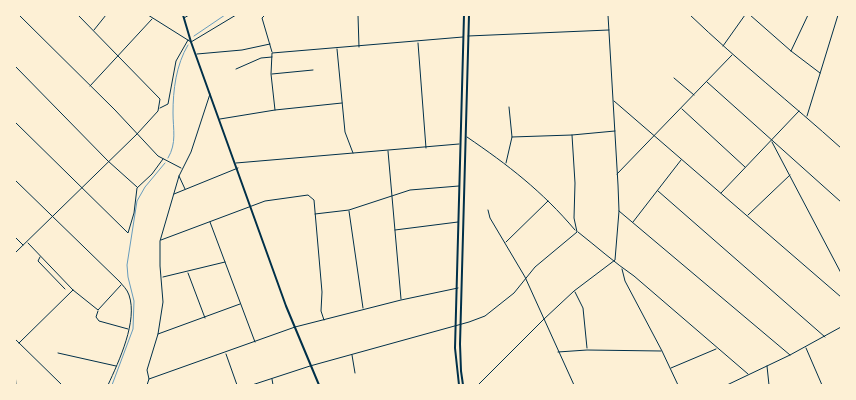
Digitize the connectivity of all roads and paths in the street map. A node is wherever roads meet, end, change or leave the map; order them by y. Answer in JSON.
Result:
{"nodes":[{"id":1,"x":19,"y":15,"type":"edge"},
{"id":2,"x":78,"y":15,"type":"edge"},
{"id":3,"x":106,"y":15,"type":"edge"},
{"id":4,"x":148,"y":15,"type":"edge"},
{"id":5,"x":189,"y":15,"type":"edge"},
{"id":6,"x":236,"y":15,"type":"edge"},
{"id":7,"x":265,"y":15,"type":"edge"},
{"id":8,"x":358,"y":15,"type":"edge"},
{"id":9,"x":464,"y":15,"type":"edge"},
{"id":10,"x":468,"y":15,"type":"edge"},
{"id":11,"x":608,"y":15,"type":"edge"},
{"id":12,"x":690,"y":15,"type":"edge"},
{"id":13,"x":745,"y":15,"type":"edge"},
{"id":14,"x":750,"y":15,"type":"edge"},
{"id":15,"x":808,"y":15,"type":"edge"},
{"id":16,"x":838,"y":15,"type":"edge"},
{"id":17,"x":184,"y":16,"type":"edge"},
{"id":18,"x":152,"y":19,"type":"junction"},
{"id":19,"x":93,"y":30,"type":"junction"},
{"id":20,"x":609,"y":30,"type":"junction"},
{"id":21,"x":468,"y":36,"type":"junction"},
{"id":22,"x":463,"y":37,"type":"junction"},
{"id":23,"x":188,"y":40,"type":"junction"},
{"id":24,"x":191,"y":42,"type":"junction"},
{"id":25,"x":418,"y":42,"type":"junction"},
{"id":26,"x":270,"y":44,"type":"junction"},
{"id":27,"x":723,"y":46,"type":"junction"},
{"id":28,"x":359,"y":47,"type":"junction"},
{"id":29,"x":337,"y":48,"type":"junction"},
{"id":30,"x":791,"y":52,"type":"junction"},
{"id":31,"x":272,"y":53,"type":"junction"},
{"id":32,"x":196,"y":54,"type":"junction"},
{"id":33,"x":732,"y":54,"type":"junction"},
{"id":34,"x":118,"y":56,"type":"junction"},
{"id":35,"x":272,"y":57,"type":"junction"},
{"id":36,"x":15,"y":66,"type":"edge"},
{"id":37,"x":236,"y":69,"type":"dead end"},
{"id":38,"x":313,"y":70,"type":"dead end"},
{"id":39,"x":820,"y":73,"type":"junction"},
{"id":40,"x":271,"y":74,"type":"junction"},
{"id":41,"x":674,"y":78,"type":"dead end"},
{"id":42,"x":707,"y":82,"type":"junction"},
{"id":43,"x":90,"y":86,"type":"junction"},
{"id":44,"x":210,"y":94,"type":"junction"},
{"id":45,"x":694,"y":95,"type":"junction"},
{"id":46,"x":614,"y":100,"type":"junction"},
{"id":47,"x":342,"y":103,"type":"junction"},
{"id":48,"x":509,"y":107,"type":"dead end"},
{"id":49,"x":160,"y":108,"type":"junction"},
{"id":50,"x":681,"y":109,"type":"junction"},
{"id":51,"x":275,"y":110,"type":"junction"},
{"id":52,"x":799,"y":111,"type":"junction"},
{"id":53,"x":466,"y":115,"type":"junction"},
{"id":54,"x":460,"y":116,"type":"junction"},
{"id":55,"x":807,"y":117,"type":"junction"},
{"id":56,"x":220,"y":119,"type":"junction"},
{"id":57,"x":15,"y":122,"type":"edge"},
{"id":58,"x":616,"y":131,"type":"junction"},
{"id":59,"x":137,"y":134,"type":"junction"},
{"id":60,"x":572,"y":135,"type":"junction"},
{"id":61,"x":466,"y":136,"type":"junction"},
{"id":62,"x":654,"y":136,"type":"junction"},
{"id":63,"x":512,"y":137,"type":"junction"},
{"id":64,"x":771,"y":140,"type":"junction"},
{"id":65,"x":460,"y":144,"type":"junction"},
{"id":66,"x":426,"y":148,"type":"junction"},
{"id":67,"x":841,"y":148,"type":"edge"},
{"id":68,"x":388,"y":151,"type":"junction"},
{"id":69,"x":353,"y":154,"type":"junction"},
{"id":70,"x":163,"y":159,"type":"junction"},
{"id":71,"x":682,"y":160,"type":"junction"},
{"id":72,"x":108,"y":161,"type":"junction"},
{"id":73,"x":236,"y":163,"type":"junction"},
{"id":74,"x":506,"y":164,"type":"junction"},
{"id":75,"x":745,"y":167,"type":"junction"},
{"id":76,"x":182,"y":168,"type":"junction"},
{"id":77,"x":238,"y":168,"type":"junction"},
{"id":78,"x":617,"y":174,"type":"junction"},
{"id":79,"x":790,"y":174,"type":"junction"},
{"id":80,"x":179,"y":176,"type":"junction"},
{"id":81,"x":15,"y":180,"type":"edge"},
{"id":82,"x":459,"y":186,"type":"junction"},
{"id":83,"x":82,"y":188,"type":"junction"},
{"id":84,"x":137,"y":188,"type":"junction"},
{"id":85,"x":185,"y":189,"type":"junction"},
{"id":86,"x":658,"y":191,"type":"junction"},
{"id":87,"x":720,"y":193,"type":"junction"},
{"id":88,"x":172,"y":195,"type":"junction"},
{"id":89,"x":392,"y":197,"type":"junction"},
{"id":90,"x":549,"y":200,"type":"junction"},
{"id":91,"x":841,"y":202,"type":"edge"},
{"id":92,"x":250,"y":206,"type":"junction"},
{"id":93,"x":349,"y":210,"type":"junction"},
{"id":94,"x":488,"y":210,"type":"dead end"},
{"id":95,"x":619,"y":211,"type":"junction"},
{"id":96,"x":314,"y":214,"type":"junction"},
{"id":97,"x":747,"y":216,"type":"junction"},
{"id":98,"x":52,"y":217,"type":"junction"},
{"id":99,"x":210,"y":221,"type":"junction"},
{"id":100,"x":459,"y":222,"type":"junction"},
{"id":101,"x":633,"y":223,"type":"junction"},
{"id":102,"x":394,"y":230,"type":"junction"},
{"id":103,"x":577,"y":232,"type":"junction"},
{"id":104,"x":15,"y":237,"type":"edge"},
{"id":105,"x":160,"y":241,"type":"junction"},
{"id":106,"x":27,"y":242,"type":"junction"},
{"id":107,"x":506,"y":243,"type":"junction"},
{"id":108,"x":23,"y":245,"type":"junction"},
{"id":109,"x":15,"y":253,"type":"edge"},
{"id":110,"x":41,"y":256,"type":"junction"},
{"id":111,"x":615,"y":260,"type":"junction"},
{"id":112,"x":226,"y":261,"type":"junction"},
{"id":113,"x":621,"y":268,"type":"junction"},
{"id":114,"x":188,"y":272,"type":"junction"},
{"id":115,"x":841,"y":273,"type":"edge"},
{"id":116,"x":162,"y":277,"type":"junction"},
{"id":117,"x":526,"y":277,"type":"junction"},
{"id":118,"x":122,"y":284,"type":"junction"},
{"id":119,"x":458,"y":288,"type":"junction"},
{"id":120,"x":65,"y":289,"type":"dead end"},
{"id":121,"x":73,"y":290,"type":"junction"},
{"id":122,"x":574,"y":291,"type":"junction"},
{"id":123,"x":841,"y":298,"type":"edge"},
{"id":124,"x":401,"y":300,"type":"junction"},
{"id":125,"x":241,"y":303,"type":"junction"},
{"id":126,"x":98,"y":310,"type":"junction"},
{"id":127,"x":363,"y":310,"type":"junction"},
{"id":128,"x":205,"y":318,"type":"junction"},
{"id":129,"x":544,"y":319,"type":"junction"},
{"id":130,"x":324,"y":321,"type":"junction"},
{"id":131,"x":460,"y":325,"type":"junction"},
{"id":132,"x":456,"y":326,"type":"junction"},
{"id":133,"x":295,"y":327,"type":"junction"},
{"id":134,"x":841,"y":327,"type":"edge"},
{"id":135,"x":129,"y":329,"type":"junction"},
{"id":136,"x":158,"y":334,"type":"junction"},
{"id":137,"x":825,"y":337,"type":"junction"},
{"id":138,"x":15,"y":339,"type":"edge"},
{"id":139,"x":254,"y":342,"type":"junction"},
{"id":140,"x":19,"y":343,"type":"junction"},
{"id":141,"x":805,"y":347,"type":"junction"},
{"id":142,"x":716,"y":348,"type":"junction"},
{"id":143,"x":587,"y":350,"type":"junction"},
{"id":144,"x":662,"y":351,"type":"junction"},
{"id":145,"x":558,"y":352,"type":"junction"},
{"id":146,"x":58,"y":353,"type":"dead end"},
{"id":147,"x":225,"y":353,"type":"junction"},
{"id":148,"x":352,"y":354,"type":"junction"},
{"id":149,"x":790,"y":355,"type":"junction"},
{"id":150,"x":117,"y":366,"type":"junction"},
{"id":151,"x":310,"y":366,"type":"junction"},
{"id":152,"x":767,"y":366,"type":"junction"},
{"id":153,"x":671,"y":368,"type":"junction"},
{"id":154,"x":15,"y":373,"type":"edge"},
{"id":155,"x":355,"y":373,"type":"dead end"},
{"id":156,"x":748,"y":374,"type":"junction"},
{"id":157,"x":149,"y":379,"type":"junction"},
{"id":158,"x":272,"y":379,"type":"junction"},
{"id":159,"x":16,"y":385,"type":"edge"},
{"id":160,"x":62,"y":385,"type":"edge"},
{"id":161,"x":108,"y":385,"type":"edge"},
{"id":162,"x":147,"y":385,"type":"edge"},
{"id":163,"x":237,"y":385,"type":"edge"},
{"id":164,"x":252,"y":385,"type":"edge"},
{"id":165,"x":273,"y":385,"type":"edge"},
{"id":166,"x":319,"y":385,"type":"edge"},
{"id":167,"x":459,"y":385,"type":"edge"},
{"id":168,"x":463,"y":385,"type":"edge"},
{"id":169,"x":478,"y":385,"type":"edge"},
{"id":170,"x":574,"y":385,"type":"edge"},
{"id":171,"x":678,"y":385,"type":"edge"},
{"id":172,"x":727,"y":385,"type":"edge"},
{"id":173,"x":770,"y":385,"type":"edge"},
{"id":174,"x":822,"y":385,"type":"edge"}],
"edges":[{"from":1,"to":43,"type":"street"},
{"from":2,"to":19,"type":"street"},
{"from":3,"to":19,"type":"street"},
{"from":4,"to":18,"type":"street"},
{"from":5,"to":17,"type":"street"},
{"from":6,"to":24,"type":"street"},
{"from":7,"to":26,"type":"street"},
{"from":8,"to":28,"type":"street"},
{"from":9,"to":22,"type":"street"},
{"from":10,"to":21,"type":"street"},
{"from":11,"to":20,"type":"street"},
{"from":12,"to":27,"type":"street"},
{"from":13,"to":27,"type":"street"},
{"from":14,"to":30,"type":"street"},
{"from":15,"to":30,"type":"street"},
{"from":16,"to":39,"type":"street"},
{"from":17,"to":24,"type":"street"},
{"from":18,"to":23,"type":"street"},
{"from":18,"to":34,"type":"street"},
{"from":19,"to":34,"type":"street"},
{"from":20,"to":21,"type":"street"},
{"from":20,"to":46,"type":"street"},
{"from":21,"to":53,"type":"street"},
{"from":22,"to":25,"type":"street"},
{"from":22,"to":54,"type":"street"},
{"from":23,"to":24,"type":"street"},
{"from":23,"to":49,"type":"street"},
{"from":24,"to":32,"type":"street"},
{"from":25,"to":28,"type":"street"},
{"from":25,"to":66,"type":"street"},
{"from":26,"to":31,"type":"street"},
{"from":26,"to":32,"type":"street"},
{"from":27,"to":33,"type":"street"},
{"from":28,"to":29,"type":"street"},
{"from":29,"to":31,"type":"street"},
{"from":29,"to":47,"type":"street"},
{"from":30,"to":39,"type":"street"},
{"from":31,"to":35,"type":"street"},
{"from":32,"to":44,"type":"street"},
{"from":33,"to":42,"type":"street"},
{"from":33,"to":52,"type":"street"},
{"from":34,"to":43,"type":"street"},
{"from":34,"to":49,"type":"street"},
{"from":35,"to":37,"type":"street"},
{"from":35,"to":40,"type":"street"},
{"from":36,"to":72,"type":"street"},
{"from":38,"to":40,"type":"street"},
{"from":39,"to":55,"type":"street"},
{"from":40,"to":51,"type":"street"},
{"from":41,"to":45,"type":"street"},
{"from":42,"to":45,"type":"street"},
{"from":42,"to":64,"type":"street"},
{"from":43,"to":59,"type":"street"},
{"from":44,"to":56,"type":"street"},
{"from":44,"to":76,"type":"street"},
{"from":45,"to":50,"type":"street"},
{"from":46,"to":58,"type":"street"},
{"from":46,"to":62,"type":"street"},
{"from":47,"to":51,"type":"street"},
{"from":47,"to":69,"type":"street"},
{"from":48,"to":63,"type":"street"},
{"from":49,"to":59,"type":"street"},
{"from":50,"to":62,"type":"street"},
{"from":50,"to":75,"type":"street"},
{"from":51,"to":56,"type":"street"},
{"from":52,"to":55,"type":"street"},
{"from":52,"to":64,"type":"street"},
{"from":53,"to":54,"type":"street"},
{"from":53,"to":61,"type":"street"},
{"from":54,"to":65,"type":"street"},
{"from":55,"to":67,"type":"street"},
{"from":56,"to":73,"type":"street"},
{"from":57,"to":83,"type":"street"},
{"from":58,"to":60,"type":"street"},
{"from":58,"to":78,"type":"street"},
{"from":59,"to":70,"type":"street"},
{"from":59,"to":72,"type":"street"},
{"from":60,"to":63,"type":"street"},
{"from":60,"to":103,"type":"street"},
{"from":61,"to":74,"type":"street"},
{"from":61,"to":131,"type":"street"},
{"from":62,"to":71,"type":"street"},
{"from":62,"to":78,"type":"street"},
{"from":63,"to":74,"type":"street"},
{"from":64,"to":75,"type":"street"},
{"from":64,"to":79,"type":"street"},
{"from":64,"to":91,"type":"street"},
{"from":65,"to":66,"type":"street"},
{"from":65,"to":82,"type":"street"},
{"from":66,"to":68,"type":"street"},
{"from":68,"to":69,"type":"street"},
{"from":68,"to":89,"type":"street"},
{"from":69,"to":73,"type":"street"},
{"from":70,"to":76,"type":"street"},
{"from":70,"to":84,"type":"street"},
{"from":71,"to":86,"type":"street"},
{"from":71,"to":87,"type":"street"},
{"from":72,"to":83,"type":"street"},
{"from":72,"to":84,"type":"street"},
{"from":73,"to":77,"type":"street"},
{"from":74,"to":90,"type":"street"},
{"from":75,"to":87,"type":"street"},
{"from":76,"to":80,"type":"street"},
{"from":77,"to":85,"type":"street"},
{"from":77,"to":92,"type":"street"},
{"from":78,"to":95,"type":"street"},
{"from":79,"to":97,"type":"street"},
{"from":79,"to":115,"type":"street"},
{"from":80,"to":85,"type":"street"},
{"from":80,"to":88,"type":"street"},
{"from":81,"to":98,"type":"street"},
{"from":82,"to":89,"type":"street"},
{"from":82,"to":100,"type":"street"},
{"from":83,"to":84,"type":"street"},
{"from":83,"to":98,"type":"street"},
{"from":85,"to":88,"type":"street"},
{"from":86,"to":101,"type":"street"},
{"from":86,"to":137,"type":"street"},
{"from":87,"to":97,"type":"street"},
{"from":88,"to":105,"type":"street"},
{"from":89,"to":93,"type":"street"},
{"from":89,"to":102,"type":"street"},
{"from":90,"to":103,"type":"street"},
{"from":90,"to":107,"type":"street"},
{"from":92,"to":96,"type":"street"},
{"from":92,"to":99,"type":"street"},
{"from":92,"to":133,"type":"street"},
{"from":93,"to":96,"type":"street"},
{"from":93,"to":127,"type":"street"},
{"from":94,"to":107,"type":"street"},
{"from":95,"to":101,"type":"street"},
{"from":95,"to":111,"type":"street"},
{"from":96,"to":130,"type":"street"},
{"from":97,"to":123,"type":"street"},
{"from":98,"to":106,"type":"street"},
{"from":98,"to":118,"type":"street"},
{"from":99,"to":105,"type":"street"},
{"from":99,"to":112,"type":"street"},
{"from":100,"to":102,"type":"street"},
{"from":100,"to":119,"type":"street"},
{"from":101,"to":149,"type":"street"},
{"from":102,"to":124,"type":"street"},
{"from":103,"to":111,"type":"street"},
{"from":103,"to":117,"type":"street"},
{"from":104,"to":108,"type":"street"},
{"from":105,"to":116,"type":"street"},
{"from":106,"to":108,"type":"street"},
{"from":106,"to":110,"type":"street"},
{"from":107,"to":117,"type":"street"},
{"from":108,"to":109,"type":"street"},
{"from":110,"to":120,"type":"street"},
{"from":110,"to":121,"type":"street"},
{"from":111,"to":113,"type":"street"},
{"from":111,"to":122,"type":"street"},
{"from":112,"to":114,"type":"street"},
{"from":112,"to":125,"type":"street"},
{"from":113,"to":142,"type":"street"},
{"from":113,"to":144,"type":"street"},
{"from":114,"to":116,"type":"street"},
{"from":114,"to":128,"type":"street"},
{"from":116,"to":136,"type":"street"},
{"from":117,"to":129,"type":"street"},
{"from":117,"to":131,"type":"street"},
{"from":118,"to":126,"type":"street"},
{"from":118,"to":135,"type":"street"},
{"from":119,"to":124,"type":"street"},
{"from":119,"to":132,"type":"street"},
{"from":121,"to":126,"type":"street"},
{"from":121,"to":140,"type":"street"},
{"from":122,"to":129,"type":"street"},
{"from":122,"to":143,"type":"street"},
{"from":124,"to":127,"type":"street"},
{"from":125,"to":128,"type":"street"},
{"from":125,"to":139,"type":"street"},
{"from":126,"to":135,"type":"street"},
{"from":127,"to":130,"type":"street"},
{"from":128,"to":136,"type":"street"},
{"from":129,"to":145,"type":"street"},
{"from":129,"to":169,"type":"street"},
{"from":130,"to":133,"type":"street"},
{"from":131,"to":132,"type":"street"},
{"from":131,"to":168,"type":"street"},
{"from":132,"to":148,"type":"street"},
{"from":132,"to":167,"type":"street"},
{"from":133,"to":139,"type":"street"},
{"from":133,"to":151,"type":"street"},
{"from":134,"to":137,"type":"street"},
{"from":135,"to":150,"type":"street"},
{"from":136,"to":157,"type":"street"},
{"from":137,"to":141,"type":"street"},
{"from":138,"to":140,"type":"street"},
{"from":139,"to":147,"type":"street"},
{"from":140,"to":160,"type":"street"},
{"from":141,"to":149,"type":"street"},
{"from":141,"to":174,"type":"street"},
{"from":142,"to":153,"type":"street"},
{"from":142,"to":156,"type":"street"},
{"from":143,"to":144,"type":"street"},
{"from":143,"to":145,"type":"street"},
{"from":144,"to":153,"type":"street"},
{"from":145,"to":170,"type":"street"},
{"from":146,"to":150,"type":"street"},
{"from":147,"to":157,"type":"street"},
{"from":147,"to":163,"type":"street"},
{"from":148,"to":151,"type":"street"},
{"from":148,"to":155,"type":"street"},
{"from":149,"to":152,"type":"street"},
{"from":150,"to":161,"type":"street"},
{"from":151,"to":158,"type":"street"},
{"from":151,"to":166,"type":"street"},
{"from":152,"to":156,"type":"street"},
{"from":152,"to":173,"type":"street"},
{"from":153,"to":171,"type":"street"},
{"from":154,"to":159,"type":"street"},
{"from":156,"to":172,"type":"street"},
{"from":157,"to":162,"type":"street"},
{"from":158,"to":164,"type":"street"},
{"from":158,"to":165,"type":"street"}]}
